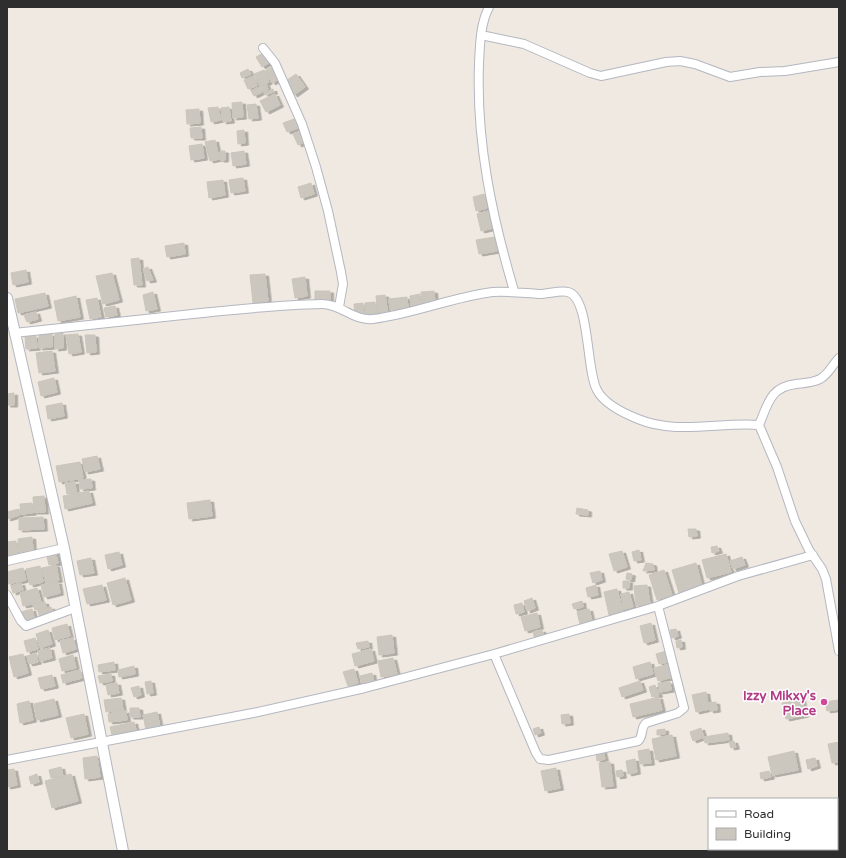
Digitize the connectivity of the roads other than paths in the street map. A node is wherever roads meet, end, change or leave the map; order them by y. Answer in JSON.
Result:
{"nodes":[{"id":1,"x":489,"y":7,"type":"edge"},
{"id":2,"x":481,"y":35,"type":"junction"},
{"id":3,"x":263,"y":48,"type":"dead end"},
{"id":4,"x":839,"y":62,"type":"edge"},
{"id":5,"x":514,"y":291,"type":"junction"},
{"id":6,"x":7,"y":298,"type":"edge"},
{"id":7,"x":339,"y":307,"type":"junction"},
{"id":8,"x":14,"y":333,"type":"junction"},
{"id":9,"x":839,"y":358,"type":"edge"},
{"id":10,"x":759,"y":425,"type":"junction"},
{"id":11,"x":64,"y":548,"type":"junction"},
{"id":12,"x":813,"y":555,"type":"junction"},
{"id":13,"x":7,"y":560,"type":"edge"},
{"id":14,"x":7,"y":595,"type":"edge"},
{"id":15,"x":658,"y":606,"type":"junction"},
{"id":16,"x":76,"y":608,"type":"junction"},
{"id":17,"x":839,"y":651,"type":"edge"},
{"id":18,"x":494,"y":654,"type":"junction"},
{"id":19,"x":102,"y":741,"type":"junction"},
{"id":20,"x":7,"y":760,"type":"edge"},
{"id":21,"x":123,"y":851,"type":"edge"}],
"edges":[{"from":1,"to":2,"type":"street"},
{"from":2,"to":4,"type":"street"},
{"from":2,"to":5,"type":"street"},
{"from":3,"to":7,"type":"street"},
{"from":5,"to":7,"type":"street"},
{"from":5,"to":10,"type":"street"},
{"from":6,"to":8,"type":"street"},
{"from":7,"to":8,"type":"street"},
{"from":8,"to":11,"type":"street"},
{"from":9,"to":10,"type":"street"},
{"from":10,"to":12,"type":"street"},
{"from":11,"to":13,"type":"street"},
{"from":11,"to":16,"type":"street"},
{"from":12,"to":15,"type":"street"},
{"from":12,"to":17,"type":"street"},
{"from":14,"to":16,"type":"street"},
{"from":15,"to":18,"type":"street"},
{"from":15,"to":18,"type":"street"},
{"from":16,"to":19,"type":"street"},
{"from":18,"to":19,"type":"street"},
{"from":19,"to":20,"type":"street"},
{"from":19,"to":21,"type":"street"}]}
